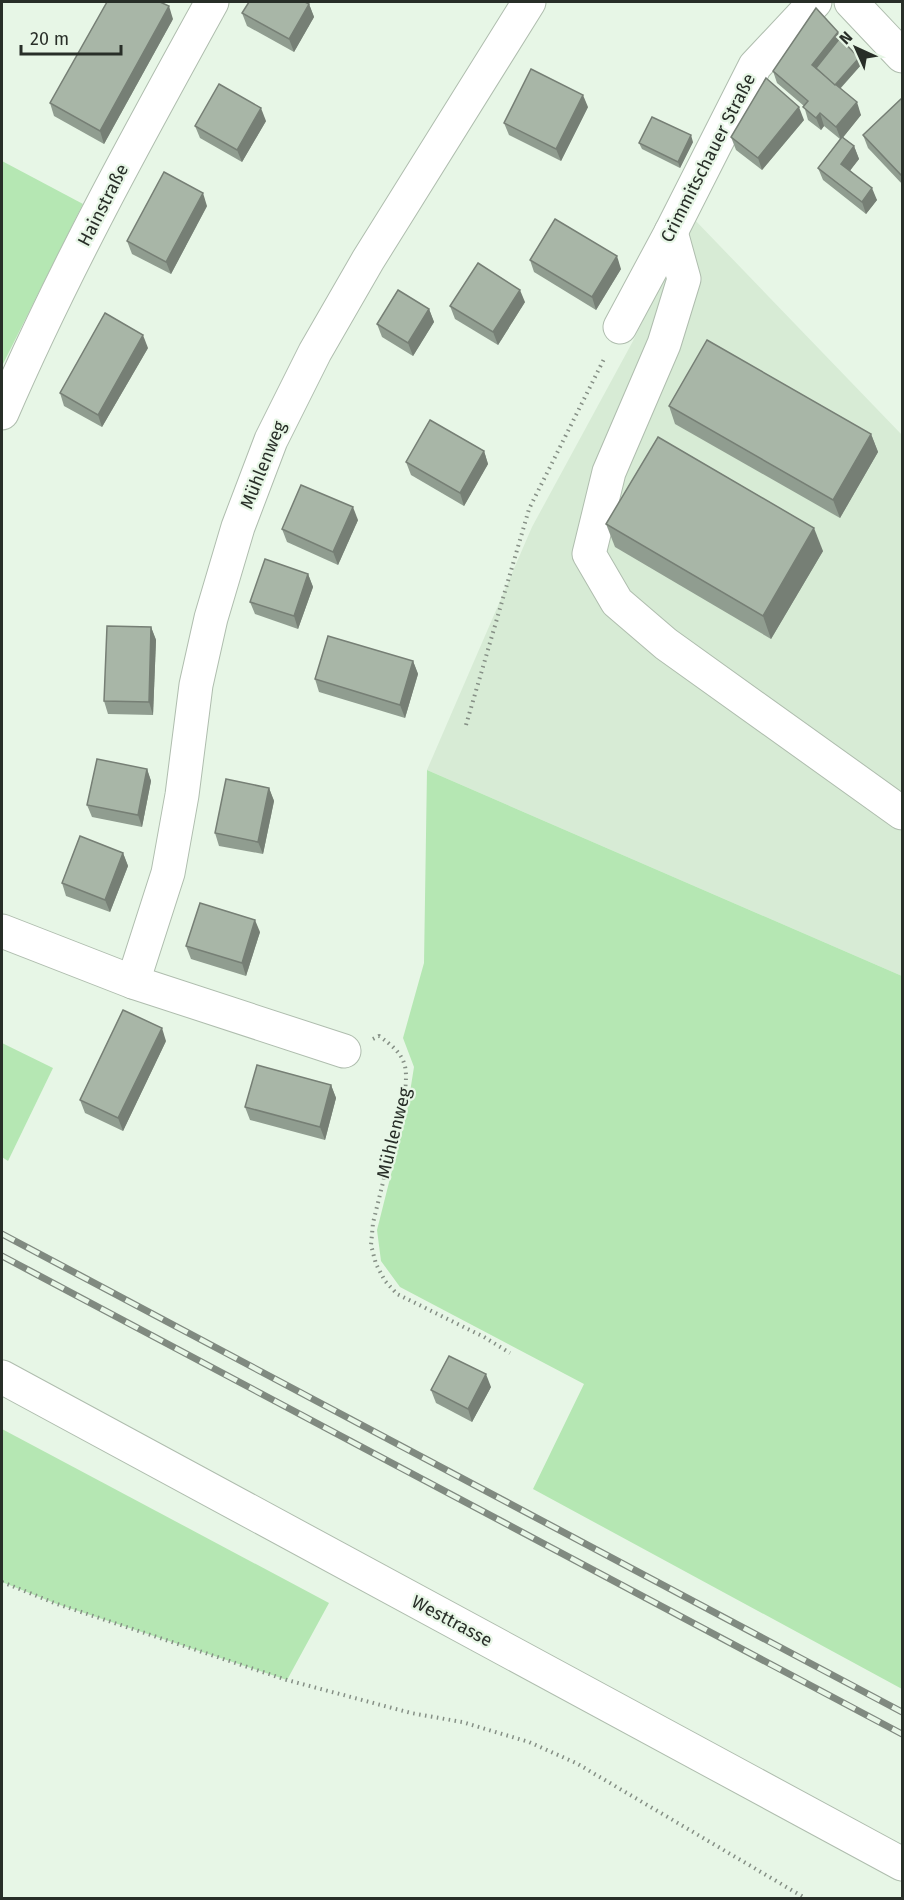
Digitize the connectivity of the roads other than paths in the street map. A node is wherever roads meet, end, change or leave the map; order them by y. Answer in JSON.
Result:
{"nodes":[{"id":1,"x":210,"y":2,"type":"edge"},
{"id":2,"x":529,"y":2,"type":"edge"},
{"id":3,"x":815,"y":2,"type":"edge"},
{"id":4,"x":851,"y":2,"type":"edge"},
{"id":5,"x":903,"y":56,"type":"edge"},
{"id":6,"x":671,"y":232,"type":"junction"},
{"id":7,"x":620,"y":327,"type":"road end"},
{"id":8,"x":2,"y":413,"type":"edge"},
{"id":9,"x":903,"y":813,"type":"edge"},
{"id":10,"x":2,"y":931,"type":"edge"},
{"id":11,"x":133,"y":982,"type":"junction"},
{"id":12,"x":344,"y":1051,"type":"road end"},
{"id":13,"x":2,"y":1377,"type":"edge"},
{"id":14,"x":903,"y":1864,"type":"edge"}],
"edges":[{"from":1,"to":8,"type":"street","name":"Hainstraße"},
{"from":2,"to":11,"type":"street","name":"Mühlenweg"},
{"from":3,"to":6,"type":"street","name":"Crimmitschauer Straße"},
{"from":4,"to":5,"type":"street"},
{"from":6,"to":7,"type":"street","name":"Crimmitschauer Straße"},
{"from":6,"to":9,"type":"street"},
{"from":10,"to":11,"type":"street"},
{"from":11,"to":12,"type":"street"},
{"from":13,"to":14,"type":"street","name":"Westtrasse"}]}
